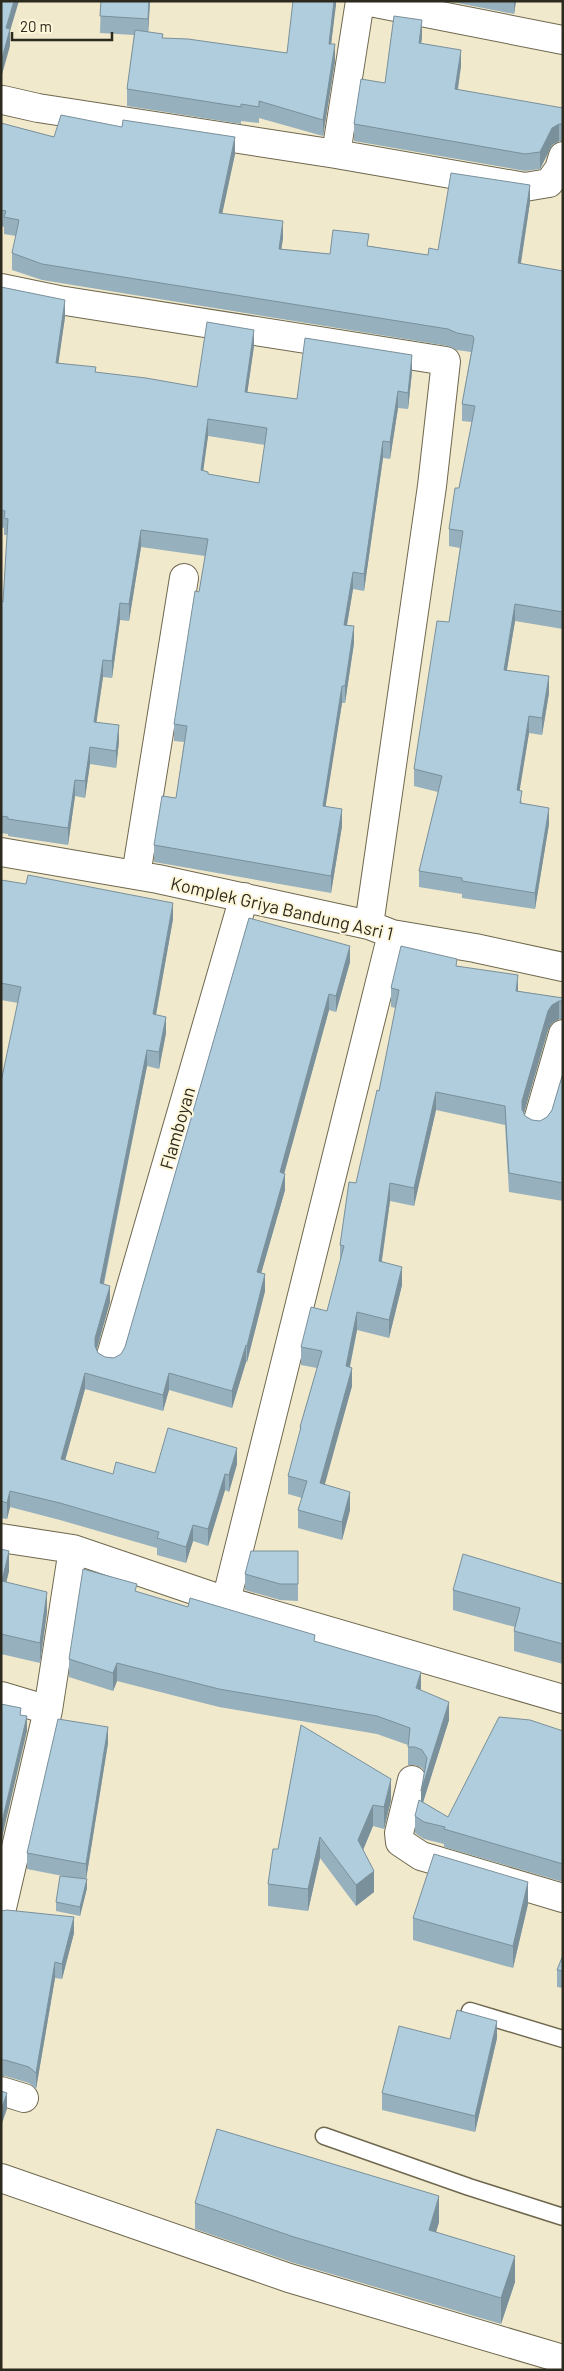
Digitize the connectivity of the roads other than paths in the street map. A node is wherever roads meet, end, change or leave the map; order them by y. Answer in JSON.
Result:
{"nodes":[{"id":1,"x":360,"y":1,"type":"edge"},
{"id":2,"x":365,"y":1,"type":"edge"},
{"id":3,"x":563,"y":40,"type":"edge"},
{"id":4,"x":3,"y":100,"type":"dead end"},
{"id":5,"x":336,"y":154,"type":"junction"},
{"id":6,"x":563,"y":156,"type":"edge"},
{"id":7,"x":1,"y":288,"type":"edge"},
{"id":8,"x":184,"y":578,"type":"dead end"},
{"id":9,"x":1,"y":852,"type":"edge"},
{"id":10,"x":136,"y":875,"type":"junction"},
{"id":11,"x":244,"y":897,"type":"junction"},
{"id":12,"x":380,"y":930,"type":"junction"},
{"id":13,"x":563,"y":967,"type":"edge"},
{"id":14,"x":563,"y":1034,"type":"edge"},
{"id":15,"x":537,"y":1124,"type":"edge"},
{"id":16,"x":110,"y":1359,"type":"edge"},
{"id":17,"x":1,"y":1538,"type":"edge"},
{"id":18,"x":73,"y":1549,"type":"junction"},
{"id":19,"x":226,"y":1601,"type":"junction"},
{"id":20,"x":1,"y":1696,"type":"edge"},
{"id":21,"x":563,"y":1699,"type":"edge"},
{"id":22,"x":48,"y":1710,"type":"junction"},
{"id":23,"x":412,"y":1780,"type":"dead end"},
{"id":24,"x":563,"y":1898,"type":"edge"},
{"id":25,"x":1,"y":1912,"type":"edge"},
{"id":26,"x":470,"y":2011,"type":"edge"},
{"id":27,"x":563,"y":2039,"type":"edge"},
{"id":28,"x":324,"y":2136,"type":"dead end"},
{"id":29,"x":1,"y":2178,"type":"edge"},
{"id":30,"x":563,"y":2217,"type":"edge"},
{"id":31,"x":563,"y":2359,"type":"edge"}],
"edges":[{"from":1,"to":5,"type":"street"},
{"from":2,"to":3,"type":"street"},
{"from":4,"to":5,"type":"street"},
{"from":5,"to":6,"type":"street"},
{"from":7,"to":12,"type":"street"},
{"from":8,"to":10,"type":"street"},
{"from":9,"to":10,"type":"street","name":"Komplek Griya Bandung Asri 1"},
{"from":10,"to":11,"type":"street","name":"Komplek Griya Bandung Asri 1"},
{"from":11,"to":12,"type":"street","name":"Komplek Griya Bandung Asri 1"},
{"from":11,"to":16,"type":"street","name":"Flamboyan"},
{"from":12,"to":13,"type":"street","name":"Komplek Griya Bandung Asri 1"},
{"from":12,"to":19,"type":"street"},
{"from":14,"to":15,"type":"street"},
{"from":17,"to":18,"type":"street"},
{"from":18,"to":19,"type":"street"},
{"from":18,"to":22,"type":"street"},
{"from":19,"to":21,"type":"street"},
{"from":20,"to":22,"type":"street"},
{"from":22,"to":25,"type":"street"},
{"from":23,"to":24,"type":"street"},
{"from":26,"to":27,"type":"lane"},
{"from":28,"to":30,"type":"lane"},
{"from":29,"to":31,"type":"street"}]}
